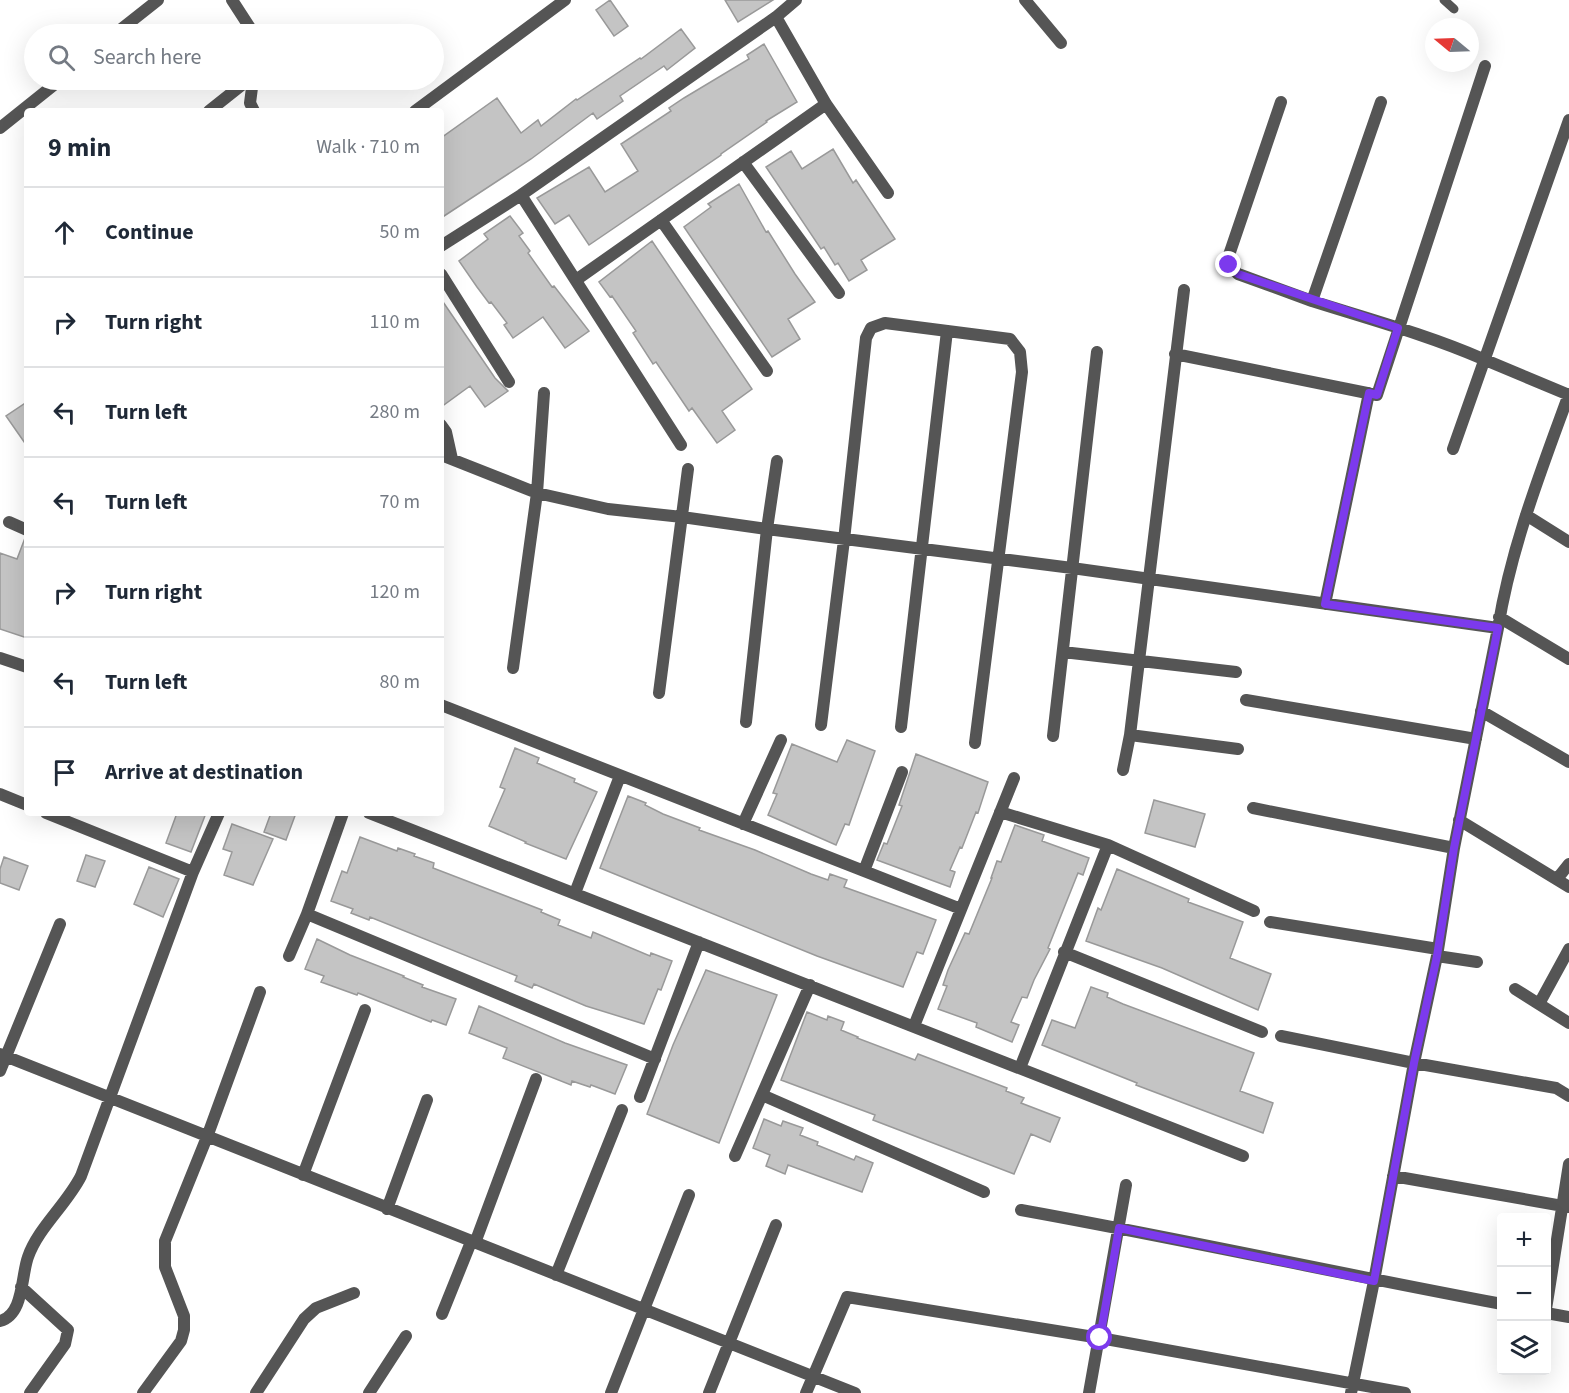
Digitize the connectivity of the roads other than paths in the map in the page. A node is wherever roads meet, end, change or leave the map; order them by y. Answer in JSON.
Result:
{"nodes":[{"id":1,"x":158,"y":0,"type":"edge"},
{"id":2,"x":232,"y":0,"type":"edge"},
{"id":3,"x":565,"y":0,"type":"edge"},
{"id":4,"x":796,"y":0,"type":"edge"},
{"id":5,"x":1025,"y":0,"type":"edge"},
{"id":6,"x":1444,"y":0,"type":"edge"},
{"id":7,"x":1455,"y":9,"type":"dead end"},
{"id":8,"x":776,"y":17,"type":"junction"},
{"id":9,"x":128,"y":24,"type":"edge"},
{"id":10,"x":248,"y":24,"type":"edge"},
{"id":11,"x":1061,"y":43,"type":"dead end"},
{"id":12,"x":1485,"y":66,"type":"dead end"},
{"id":13,"x":48,"y":90,"type":"edge"},
{"id":14,"x":235,"y":90,"type":"edge"},
{"id":15,"x":252,"y":90,"type":"edge"},
{"id":16,"x":443,"y":90,"type":"edge"},
{"id":17,"x":444,"y":90,"type":"edge"},
{"id":18,"x":1281,"y":102,"type":"dead end"},
{"id":19,"x":1381,"y":102,"type":"dead end"},
{"id":20,"x":826,"y":104,"type":"junction"},
{"id":21,"x":25,"y":108,"type":"edge"},
{"id":22,"x":213,"y":108,"type":"edge"},
{"id":23,"x":252,"y":108,"type":"edge"},
{"id":24,"x":419,"y":108,"type":"edge"},
{"id":25,"x":24,"y":109,"type":"edge"},
{"id":26,"x":1569,"y":120,"type":"edge"},
{"id":27,"x":0,"y":128,"type":"edge"},
{"id":28,"x":743,"y":162,"type":"junction"},
{"id":29,"x":888,"y":193,"type":"dead end"},
{"id":30,"x":521,"y":195,"type":"junction"},
{"id":31,"x":661,"y":220,"type":"junction"},
{"id":32,"x":444,"y":244,"type":"edge"},
{"id":33,"x":444,"y":279,"type":"edge"},
{"id":34,"x":576,"y":280,"type":"junction"},
{"id":35,"x":1184,"y":290,"type":"dead end"},
{"id":36,"x":839,"y":293,"type":"dead end"},
{"id":37,"x":1312,"y":301,"type":"junction"},
{"id":38,"x":1398,"y":328,"type":"junction"},
{"id":39,"x":947,"y":332,"type":"junction"},
{"id":40,"x":1097,"y":352,"type":"dead end"},
{"id":41,"x":1175,"y":354,"type":"junction"},
{"id":42,"x":1483,"y":359,"type":"junction"},
{"id":43,"x":767,"y":372,"type":"dead end"},
{"id":44,"x":509,"y":382,"type":"dead end"},
{"id":45,"x":544,"y":393,"type":"dead end"},
{"id":46,"x":1369,"y":393,"type":"junction"},
{"id":47,"x":1569,"y":394,"type":"edge"},
{"id":48,"x":444,"y":429,"type":"edge"},
{"id":49,"x":681,"y":445,"type":"dead end"},
{"id":50,"x":1453,"y":449,"type":"dead end"},
{"id":51,"x":447,"y":457,"type":"edge"},
{"id":52,"x":777,"y":461,"type":"dead end"},
{"id":53,"x":688,"y":469,"type":"dead end"},
{"id":54,"x":537,"y":493,"type":"junction"},
{"id":55,"x":1526,"y":515,"type":"junction"},
{"id":56,"x":682,"y":517,"type":"junction"},
{"id":57,"x":9,"y":522,"type":"dead end"},
{"id":58,"x":24,"y":529,"type":"edge"},
{"id":59,"x":767,"y":530,"type":"junction"},
{"id":60,"x":844,"y":540,"type":"junction"},
{"id":61,"x":1569,"y":542,"type":"edge"},
{"id":62,"x":923,"y":550,"type":"junction"},
{"id":63,"x":999,"y":560,"type":"junction"},
{"id":64,"x":1072,"y":568,"type":"junction"},
{"id":65,"x":1149,"y":579,"type":"junction"},
{"id":66,"x":1325,"y":604,"type":"junction"},
{"id":67,"x":1498,"y":623,"type":"junction"},
{"id":68,"x":1063,"y":652,"type":"junction"},
{"id":69,"x":0,"y":658,"type":"edge"},
{"id":70,"x":1569,"y":659,"type":"edge"},
{"id":71,"x":1138,"y":660,"type":"junction"},
{"id":72,"x":24,"y":666,"type":"edge"},
{"id":73,"x":513,"y":668,"type":"dead end"},
{"id":74,"x":1236,"y":672,"type":"dead end"},
{"id":75,"x":659,"y":693,"type":"dead end"},
{"id":76,"x":1246,"y":700,"type":"dead end"},
{"id":77,"x":444,"y":706,"type":"edge"},
{"id":78,"x":1481,"y":711,"type":"junction"},
{"id":79,"x":746,"y":722,"type":"dead end"},
{"id":80,"x":821,"y":725,"type":"dead end"},
{"id":81,"x":901,"y":727,"type":"dead end"},
{"id":82,"x":1130,"y":735,"type":"junction"},
{"id":83,"x":1053,"y":736,"type":"dead end"},
{"id":84,"x":1476,"y":739,"type":"junction"},
{"id":85,"x":781,"y":740,"type":"dead end"},
{"id":86,"x":975,"y":743,"type":"dead end"},
{"id":87,"x":1238,"y":748,"type":"dead end"},
{"id":88,"x":1569,"y":762,"type":"edge"},
{"id":89,"x":1123,"y":770,"type":"dead end"},
{"id":90,"x":902,"y":772,"type":"dead end"},
{"id":91,"x":620,"y":776,"type":"junction"},
{"id":92,"x":1014,"y":778,"type":"dead end"},
{"id":93,"x":0,"y":794,"type":"edge"},
{"id":94,"x":24,"y":804,"type":"edge"},
{"id":95,"x":1253,"y":808,"type":"dead end"},
{"id":96,"x":1000,"y":812,"type":"junction"},
{"id":97,"x":53,"y":816,"type":"edge"},
{"id":98,"x":218,"y":816,"type":"edge"},
{"id":99,"x":342,"y":816,"type":"edge"},
{"id":100,"x":377,"y":816,"type":"edge"},
{"id":101,"x":1459,"y":820,"type":"junction"},
{"id":102,"x":743,"y":824,"type":"junction"},
{"id":103,"x":1108,"y":845,"type":"junction"},
{"id":104,"x":1454,"y":848,"type":"junction"},
{"id":105,"x":1569,"y":864,"type":"edge"},
{"id":106,"x":864,"y":871,"type":"junction"},
{"id":107,"x":193,"y":872,"type":"junction"},
{"id":108,"x":1557,"y":879,"type":"junction"},
{"id":109,"x":1569,"y":887,"type":"edge"},
{"id":110,"x":575,"y":893,"type":"junction"},
{"id":111,"x":961,"y":909,"type":"junction"},
{"id":112,"x":1254,"y":911,"type":"dead end"},
{"id":113,"x":307,"y":914,"type":"junction"},
{"id":114,"x":1270,"y":922,"type":"dead end"},
{"id":115,"x":60,"y":924,"type":"dead end"},
{"id":116,"x":699,"y":942,"type":"junction"},
{"id":117,"x":1569,"y":949,"type":"edge"},
{"id":118,"x":1064,"y":952,"type":"junction"},
{"id":119,"x":1437,"y":952,"type":"junction"},
{"id":120,"x":289,"y":956,"type":"dead end"},
{"id":121,"x":1477,"y":962,"type":"dead end"},
{"id":122,"x":810,"y":985,"type":"junction"},
{"id":123,"x":1515,"y":989,"type":"dead end"},
{"id":124,"x":260,"y":992,"type":"dead end"},
{"id":125,"x":1539,"y":1004,"type":"junction"},
{"id":126,"x":365,"y":1010,"type":"dead end"},
{"id":127,"x":1569,"y":1023,"type":"edge"},
{"id":128,"x":914,"y":1026,"type":"junction"},
{"id":129,"x":1262,"y":1032,"type":"dead end"},
{"id":130,"x":1281,"y":1036,"type":"dead end"},
{"id":131,"x":3,"y":1055,"type":"edge"},
{"id":132,"x":655,"y":1059,"type":"junction"},
{"id":133,"x":1414,"y":1063,"type":"junction"},
{"id":134,"x":1020,"y":1068,"type":"junction"},
{"id":135,"x":0,"y":1071,"type":"edge"},
{"id":136,"x":536,"y":1079,"type":"dead end"},
{"id":137,"x":762,"y":1095,"type":"junction"},
{"id":138,"x":1569,"y":1096,"type":"edge"},
{"id":139,"x":640,"y":1097,"type":"dead end"},
{"id":140,"x":111,"y":1099,"type":"junction"},
{"id":141,"x":427,"y":1100,"type":"dead end"},
{"id":142,"x":622,"y":1110,"type":"dead end"},
{"id":143,"x":207,"y":1137,"type":"junction"},
{"id":144,"x":735,"y":1156,"type":"dead end"},
{"id":145,"x":1243,"y":1156,"type":"dead end"},
{"id":146,"x":1569,"y":1164,"type":"edge"},
{"id":147,"x":303,"y":1175,"type":"junction"},
{"id":148,"x":1393,"y":1176,"type":"junction"},
{"id":149,"x":1126,"y":1185,"type":"dead end"},
{"id":150,"x":984,"y":1192,"type":"dead end"},
{"id":151,"x":689,"y":1195,"type":"dead end"},
{"id":152,"x":1566,"y":1206,"type":"edge"},
{"id":153,"x":387,"y":1209,"type":"junction"},
{"id":154,"x":1022,"y":1210,"type":"dead end"},
{"id":155,"x":776,"y":1225,"type":"dead end"},
{"id":156,"x":1119,"y":1228,"type":"junction"},
{"id":157,"x":473,"y":1243,"type":"junction"},
{"id":158,"x":556,"y":1275,"type":"junction"},
{"id":159,"x":1374,"y":1281,"type":"junction"},
{"id":160,"x":1551,"y":1285,"type":"edge"},
{"id":161,"x":21,"y":1287,"type":"junction"},
{"id":162,"x":354,"y":1293,"type":"dead end"},
{"id":163,"x":1497,"y":1303,"type":"edge"},
{"id":164,"x":644,"y":1311,"type":"junction"},
{"id":165,"x":1551,"y":1312,"type":"edge"},
{"id":166,"x":442,"y":1314,"type":"dead end"},
{"id":167,"x":1569,"y":1317,"type":"edge"},
{"id":168,"x":0,"y":1321,"type":"edge"},
{"id":169,"x":406,"y":1336,"type":"dead end"},
{"id":170,"x":1100,"y":1338,"type":"junction"},
{"id":171,"x":729,"y":1344,"type":"junction"},
{"id":172,"x":813,"y":1377,"type":"junction"},
{"id":173,"x":1352,"y":1388,"type":"edge"},
{"id":174,"x":30,"y":1393,"type":"edge"},
{"id":175,"x":143,"y":1393,"type":"edge"},
{"id":176,"x":256,"y":1393,"type":"edge"},
{"id":177,"x":369,"y":1393,"type":"edge"},
{"id":178,"x":611,"y":1393,"type":"edge"},
{"id":179,"x":709,"y":1393,"type":"edge"},
{"id":180,"x":806,"y":1393,"type":"edge"},
{"id":181,"x":855,"y":1393,"type":"edge"},
{"id":182,"x":1089,"y":1393,"type":"edge"},
{"id":183,"x":1406,"y":1393,"type":"edge"}],
"edges":[{"from":1,"to":9,"type":"street"},
{"from":2,"to":10,"type":"street"},
{"from":3,"to":17,"type":"street"},
{"from":4,"to":8,"type":"street"},
{"from":5,"to":11,"type":"street"},
{"from":6,"to":7,"type":"lane"},
{"from":8,"to":20,"type":"street"},
{"from":8,"to":30,"type":"street"},
{"from":12,"to":38,"type":"street"},
{"from":13,"to":21,"type":"street"},
{"from":14,"to":22,"type":"street"},
{"from":15,"to":23,"type":"street"},
{"from":16,"to":24,"type":"street"},
{"from":18,"to":37,"type":"street"},
{"from":19,"to":37,"type":"street"},
{"from":20,"to":28,"type":"street"},
{"from":20,"to":29,"type":"street"},
{"from":25,"to":27,"type":"street"},
{"from":26,"to":42,"type":"street"},
{"from":28,"to":31,"type":"street"},
{"from":28,"to":36,"type":"street"},
{"from":30,"to":32,"type":"street"},
{"from":30,"to":34,"type":"street"},
{"from":31,"to":34,"type":"street"},
{"from":31,"to":43,"type":"street"},
{"from":33,"to":44,"type":"street"},
{"from":34,"to":49,"type":"street"},
{"from":35,"to":41,"type":"street"},
{"from":37,"to":38,"type":"street"},
{"from":38,"to":42,"type":"street"},
{"from":38,"to":46,"type":"street"},
{"from":39,"to":60,"type":"street"},
{"from":39,"to":62,"type":"street"},
{"from":39,"to":63,"type":"street"},
{"from":40,"to":64,"type":"street"},
{"from":41,"to":46,"type":"street"},
{"from":41,"to":65,"type":"street"},
{"from":42,"to":47,"type":"street"},
{"from":42,"to":50,"type":"street"},
{"from":45,"to":54,"type":"street"},
{"from":46,"to":66,"type":"street"},
{"from":47,"to":55,"type":"street"},
{"from":48,"to":51,"type":"street"},
{"from":51,"to":54,"type":"street"},
{"from":52,"to":59,"type":"street"},
{"from":53,"to":56,"type":"street"},
{"from":54,"to":56,"type":"street"},
{"from":54,"to":73,"type":"street"},
{"from":55,"to":61,"type":"street"},
{"from":55,"to":67,"type":"street"},
{"from":56,"to":59,"type":"street"},
{"from":56,"to":75,"type":"street"},
{"from":57,"to":58,"type":"street"},
{"from":59,"to":60,"type":"street"},
{"from":59,"to":79,"type":"street"},
{"from":60,"to":62,"type":"street"},
{"from":60,"to":80,"type":"street"},
{"from":62,"to":63,"type":"street"},
{"from":62,"to":81,"type":"street"},
{"from":63,"to":64,"type":"street"},
{"from":63,"to":86,"type":"street"},
{"from":64,"to":65,"type":"street"},
{"from":64,"to":68,"type":"street"},
{"from":65,"to":66,"type":"street"},
{"from":65,"to":71,"type":"street"},
{"from":66,"to":67,"type":"street"},
{"from":67,"to":70,"type":"street"},
{"from":67,"to":78,"type":"street"},
{"from":68,"to":71,"type":"street"},
{"from":68,"to":83,"type":"street"},
{"from":69,"to":72,"type":"street"},
{"from":71,"to":74,"type":"street"},
{"from":71,"to":82,"type":"street"},
{"from":76,"to":84,"type":"street"},
{"from":77,"to":91,"type":"street"},
{"from":78,"to":84,"type":"street"},
{"from":78,"to":88,"type":"street"},
{"from":82,"to":87,"type":"street"},
{"from":82,"to":89,"type":"street"},
{"from":84,"to":101,"type":"street"},
{"from":85,"to":102,"type":"street"},
{"from":90,"to":106,"type":"street"},
{"from":91,"to":102,"type":"street"},
{"from":91,"to":110,"type":"street"},
{"from":92,"to":96,"type":"street"},
{"from":93,"to":94,"type":"street"},
{"from":95,"to":104,"type":"street"},
{"from":96,"to":103,"type":"street"},
{"from":96,"to":111,"type":"street"},
{"from":97,"to":107,"type":"street"},
{"from":98,"to":107,"type":"street"},
{"from":99,"to":113,"type":"street"},
{"from":100,"to":110,"type":"street"},
{"from":101,"to":104,"type":"street"},
{"from":101,"to":108,"type":"street"},
{"from":102,"to":106,"type":"street"},
{"from":103,"to":112,"type":"street"},
{"from":103,"to":118,"type":"street"},
{"from":104,"to":119,"type":"street"},
{"from":105,"to":108,"type":"street"},
{"from":106,"to":111,"type":"street"},
{"from":107,"to":140,"type":"street"},
{"from":108,"to":109,"type":"street"},
{"from":110,"to":116,"type":"street"},
{"from":111,"to":128,"type":"street"},
{"from":113,"to":120,"type":"street"},
{"from":113,"to":132,"type":"street"},
{"from":114,"to":119,"type":"street"},
{"from":115,"to":131,"type":"street"},
{"from":116,"to":122,"type":"street"},
{"from":116,"to":132,"type":"street"},
{"from":117,"to":125,"type":"street"},
{"from":118,"to":129,"type":"street"},
{"from":118,"to":134,"type":"street"},
{"from":119,"to":121,"type":"street"},
{"from":119,"to":133,"type":"street"},
{"from":122,"to":128,"type":"street"},
{"from":122,"to":137,"type":"street"},
{"from":123,"to":125,"type":"street"},
{"from":124,"to":143,"type":"street"},
{"from":125,"to":127,"type":"street"},
{"from":126,"to":147,"type":"street"},
{"from":128,"to":134,"type":"street"},
{"from":130,"to":133,"type":"street"},
{"from":131,"to":135,"type":"street"},
{"from":131,"to":140,"type":"street"},
{"from":132,"to":139,"type":"street"},
{"from":133,"to":138,"type":"street"},
{"from":133,"to":148,"type":"street"},
{"from":134,"to":145,"type":"street"},
{"from":136,"to":157,"type":"street"},
{"from":137,"to":144,"type":"street"},
{"from":137,"to":150,"type":"street"},
{"from":140,"to":143,"type":"street"},
{"from":140,"to":161,"type":"street"},
{"from":141,"to":153,"type":"street"},
{"from":142,"to":158,"type":"street"},
{"from":143,"to":147,"type":"street"},
{"from":143,"to":175,"type":"street"},
{"from":146,"to":152,"type":"street"},
{"from":147,"to":153,"type":"street"},
{"from":148,"to":152,"type":"street"},
{"from":148,"to":159,"type":"street"},
{"from":149,"to":156,"type":"street"},
{"from":151,"to":164,"type":"street"},
{"from":152,"to":160,"type":"street"},
{"from":153,"to":157,"type":"street"},
{"from":154,"to":156,"type":"street"},
{"from":155,"to":171,"type":"street"},
{"from":156,"to":159,"type":"street"},
{"from":156,"to":170,"type":"street"},
{"from":157,"to":158,"type":"street"},
{"from":157,"to":166,"type":"street"},
{"from":158,"to":164,"type":"street"},
{"from":159,"to":163,"type":"street"},
{"from":159,"to":173,"type":"street"},
{"from":161,"to":168,"type":"street"},
{"from":161,"to":174,"type":"street"},
{"from":162,"to":176,"type":"street"},
{"from":164,"to":171,"type":"street"},
{"from":164,"to":178,"type":"street"},
{"from":165,"to":167,"type":"street"},
{"from":169,"to":177,"type":"street"},
{"from":170,"to":172,"type":"street"},
{"from":170,"to":173,"type":"street"},
{"from":170,"to":182,"type":"street"},
{"from":171,"to":172,"type":"street"},
{"from":171,"to":179,"type":"street"},
{"from":172,"to":180,"type":"street"},
{"from":172,"to":181,"type":"street"},
{"from":173,"to":183,"type":"street"}]}
